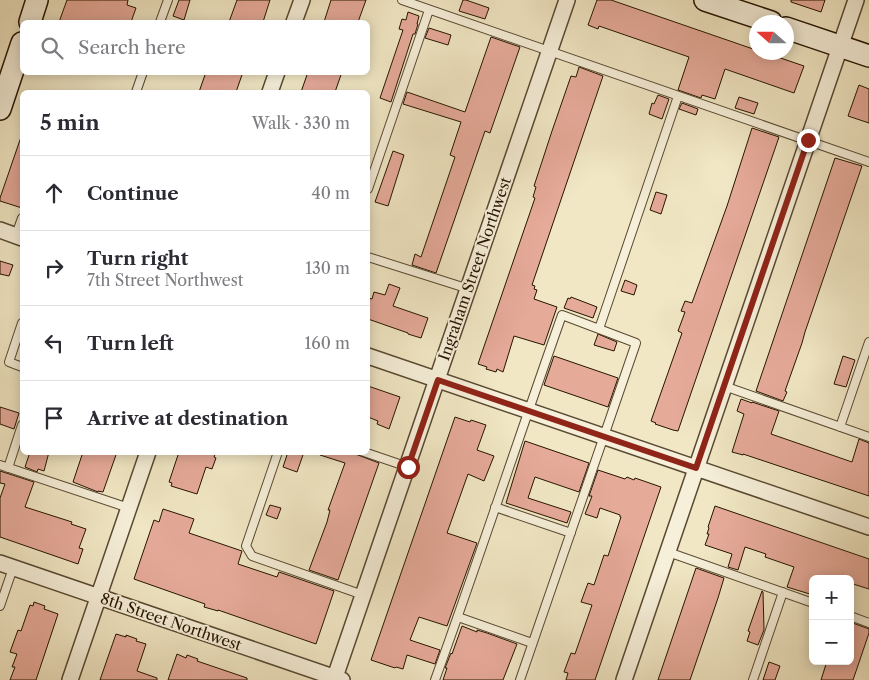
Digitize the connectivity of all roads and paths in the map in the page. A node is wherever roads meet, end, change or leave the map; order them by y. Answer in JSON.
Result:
{"nodes":[{"id":1,"x":37,"y":0,"type":"edge"},
{"id":2,"x":168,"y":0,"type":"edge"},
{"id":3,"x":302,"y":0,"type":"edge"},
{"id":4,"x":402,"y":0,"type":"edge"},
{"id":5,"x":567,"y":0,"type":"edge"},
{"id":6,"x":705,"y":0,"type":"edge"},
{"id":7,"x":856,"y":0,"type":"edge"},
{"id":8,"x":429,"y":10,"type":"junction"},
{"id":9,"x":750,"y":15,"type":"edge"},
{"id":10,"x":31,"y":20,"type":"edge"},
{"id":11,"x":161,"y":20,"type":"edge"},
{"id":12,"x":295,"y":20,"type":"edge"},
{"id":13,"x":794,"y":31,"type":"edge"},
{"id":14,"x":840,"y":46,"type":"junction"},
{"id":15,"x":550,"y":51,"type":"junction"},
{"id":16,"x":20,"y":52,"type":"edge"},
{"id":17,"x":869,"y":56,"type":"edge"},
{"id":18,"x":142,"y":75,"type":"edge"},
{"id":19,"x":276,"y":75,"type":"edge"},
{"id":20,"x":137,"y":90,"type":"edge"},
{"id":21,"x":271,"y":90,"type":"edge"},
{"id":22,"x":678,"y":96,"type":"junction"},
{"id":23,"x":0,"y":109,"type":"edge"},
{"id":24,"x":808,"y":140,"type":"junction"},
{"id":25,"x":869,"y":162,"type":"edge"},
{"id":26,"x":370,"y":183,"type":"edge"},
{"id":27,"x":0,"y":230,"type":"edge"},
{"id":28,"x":19,"y":237,"type":"edge"},
{"id":29,"x":370,"y":258,"type":"edge"},
{"id":30,"x":468,"y":289,"type":"junction"},
{"id":31,"x":20,"y":329,"type":"edge"},
{"id":32,"x":599,"y":329,"type":"junction"},
{"id":33,"x":869,"y":342,"type":"edge"},
{"id":34,"x":370,"y":357,"type":"edge"},
{"id":35,"x":20,"y":365,"type":"edge"},
{"id":36,"x":438,"y":380,"type":"junction"},
{"id":37,"x":724,"y":386,"type":"junction"},
{"id":38,"x":528,"y":411,"type":"junction"},
{"id":39,"x":840,"y":427,"type":"junction"},
{"id":40,"x":20,"y":430,"type":"edge"},
{"id":41,"x":604,"y":437,"type":"junction"},
{"id":42,"x":869,"y":437,"type":"edge"},
{"id":43,"x":370,"y":454,"type":"edge"},
{"id":44,"x":147,"y":455,"type":"edge"},
{"id":45,"x":277,"y":455,"type":"edge"},
{"id":46,"x":4,"y":467,"type":"edge"},
{"id":47,"x":408,"y":467,"type":"junction"},
{"id":48,"x":696,"y":468,"type":"junction"},
{"id":49,"x":495,"y":507,"type":"junction"},
{"id":50,"x":129,"y":508,"type":"junction"},
{"id":51,"x":869,"y":527,"type":"edge"},
{"id":52,"x":571,"y":533,"type":"junction"},
{"id":53,"x":668,"y":552,"type":"junction"},
{"id":54,"x":7,"y":566,"type":"edge"},
{"id":55,"x":783,"y":592,"type":"junction"},
{"id":56,"x":363,"y":595,"type":"junction"},
{"id":57,"x":99,"y":597,"type":"junction"},
{"id":58,"x":809,"y":602,"type":"edge"},
{"id":59,"x":0,"y":606,"type":"edge"},
{"id":60,"x":854,"y":617,"type":"edge"},
{"id":61,"x":458,"y":618,"type":"junction"},
{"id":62,"x":869,"y":623,"type":"edge"},
{"id":63,"x":532,"y":643,"type":"junction"},
{"id":64,"x":337,"y":679,"type":"edge"},
{"id":65,"x":70,"y":680,"type":"edge"},
{"id":66,"x":435,"y":680,"type":"edge"},
{"id":67,"x":520,"y":680,"type":"edge"},
{"id":68,"x":624,"y":680,"type":"edge"},
{"id":69,"x":753,"y":680,"type":"edge"}],
"edges":[{"from":1,"to":10,"type":"street"},
{"from":2,"to":11,"type":"lane"},
{"from":3,"to":12,"type":"street"},
{"from":4,"to":8,"type":"lane"},
{"from":5,"to":15,"type":"street","name":"Ingraham Street Northwest"},
{"from":6,"to":9,"type":"street"},
{"from":7,"to":14,"type":"street"},
{"from":8,"to":15,"type":"lane"},
{"from":8,"to":26,"type":"lane"},
{"from":13,"to":14,"type":"street"},
{"from":14,"to":17,"type":"street"},
{"from":14,"to":24,"type":"street"},
{"from":15,"to":22,"type":"lane"},
{"from":15,"to":30,"type":"street","name":"Ingraham Street Northwest"},
{"from":16,"to":23,"type":"street"},
{"from":18,"to":20,"type":"lane"},
{"from":19,"to":21,"type":"street"},
{"from":22,"to":24,"type":"lane"},
{"from":22,"to":32,"type":"lane"},
{"from":24,"to":25,"type":"lane"},
{"from":24,"to":37,"type":"street"},
{"from":27,"to":28,"type":"street"},
{"from":29,"to":30,"type":"lane"},
{"from":30,"to":36,"type":"street","name":"Ingraham Street Northwest"},
{"from":31,"to":35,"type":"lane"},
{"from":32,"to":38,"type":"lane"},
{"from":32,"to":41,"type":"lane"},
{"from":33,"to":39,"type":"lane"},
{"from":34,"to":36,"type":"street"},
{"from":36,"to":38,"type":"street"},
{"from":36,"to":47,"type":"street","name":"Ingraham Street Northwest"},
{"from":37,"to":39,"type":"lane"},
{"from":37,"to":48,"type":"street"},
{"from":38,"to":41,"type":"street"},
{"from":38,"to":49,"type":"lane"},
{"from":39,"to":42,"type":"lane"},
{"from":40,"to":46,"type":"lane"},
{"from":41,"to":48,"type":"street"},
{"from":41,"to":52,"type":"lane"},
{"from":43,"to":47,"type":"lane"},
{"from":44,"to":50,"type":"street"},
{"from":45,"to":56,"type":"lane"},
{"from":46,"to":50,"type":"lane"},
{"from":47,"to":56,"type":"street","name":"Ingraham Street Northwest"},
{"from":48,"to":51,"type":"street"},
{"from":48,"to":53,"type":"street"},
{"from":49,"to":52,"type":"lane"},
{"from":49,"to":61,"type":"lane"},
{"from":50,"to":57,"type":"street"},
{"from":52,"to":63,"type":"lane"},
{"from":53,"to":55,"type":"lane"},
{"from":53,"to":68,"type":"street"},
{"from":54,"to":57,"type":"street","name":"8th Street Northwest"},
{"from":54,"to":59,"type":"lane"},
{"from":55,"to":58,"type":"lane"},
{"from":55,"to":69,"type":"lane"},
{"from":56,"to":64,"type":"street","name":"Ingraham Street Northwest"},
{"from":57,"to":64,"type":"street","name":"8th Street Northwest"},
{"from":57,"to":65,"type":"street"},
{"from":60,"to":62,"type":"lane"},
{"from":61,"to":63,"type":"lane"},
{"from":61,"to":66,"type":"lane"},
{"from":63,"to":67,"type":"lane"}]}
